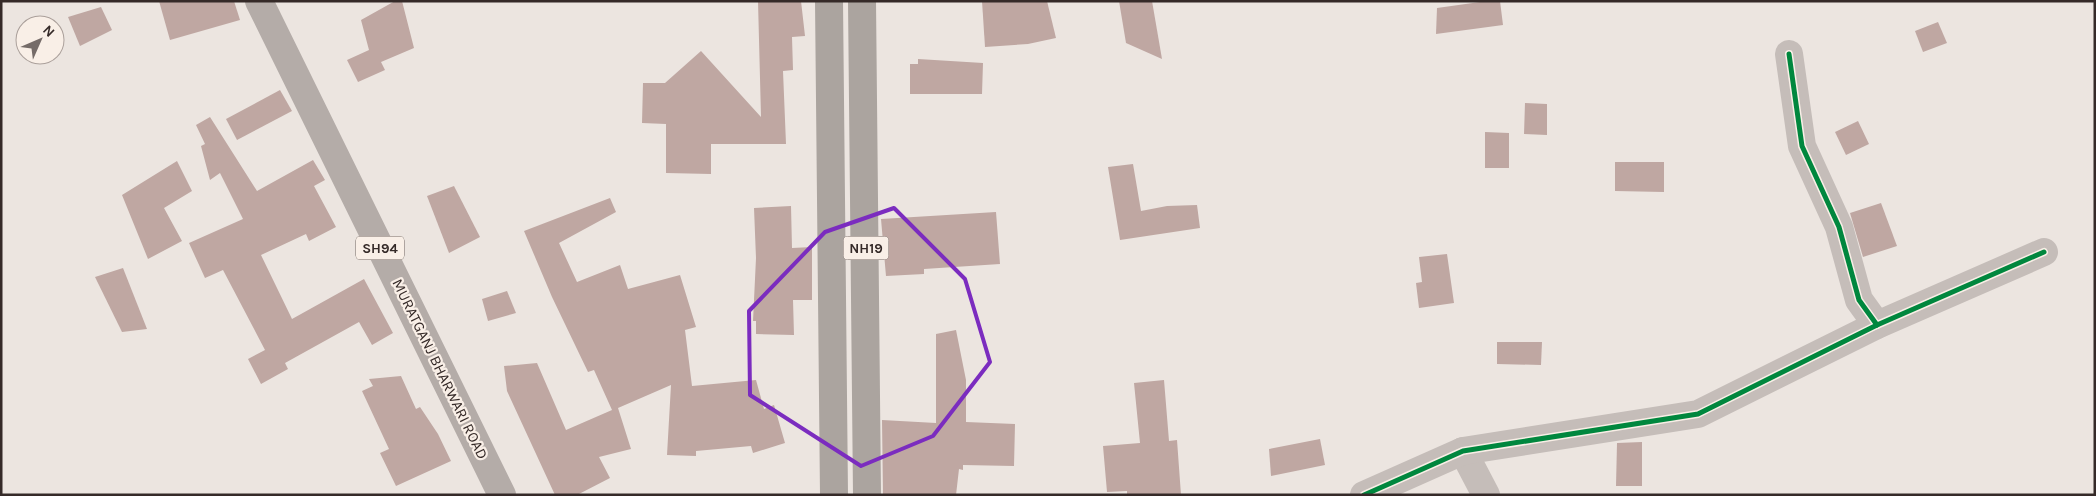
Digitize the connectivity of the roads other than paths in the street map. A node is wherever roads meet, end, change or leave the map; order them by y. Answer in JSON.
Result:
{"nodes":[{"id":1,"x":259,"y":1,"type":"edge"},
{"id":2,"x":830,"y":1,"type":"edge"},
{"id":3,"x":862,"y":1,"type":"edge"},
{"id":4,"x":1789,"y":54,"type":"dead end"},
{"id":5,"x":2044,"y":252,"type":"dead end"},
{"id":6,"x":1877,"y":325,"type":"junction"},
{"id":7,"x":1463,"y":451,"type":"junction"},
{"id":8,"x":502,"y":495,"type":"edge"},
{"id":9,"x":834,"y":495,"type":"edge"},
{"id":10,"x":867,"y":495,"type":"edge"},
{"id":11,"x":1364,"y":495,"type":"edge"},
{"id":12,"x":1486,"y":495,"type":"edge"}],
"edges":[{"from":1,"to":8,"type":"main road","name":"MURATGANJ BHARWARI ROAD","number":"SH94"},
{"from":2,"to":9,"type":"highway","number":"NH19"},
{"from":3,"to":10,"type":"highway","number":"NH19"},
{"from":4,"to":6,"type":"street"},
{"from":5,"to":6,"type":"street"},
{"from":6,"to":7,"type":"street"},
{"from":7,"to":11,"type":"street"},
{"from":7,"to":12,"type":"street"}]}
